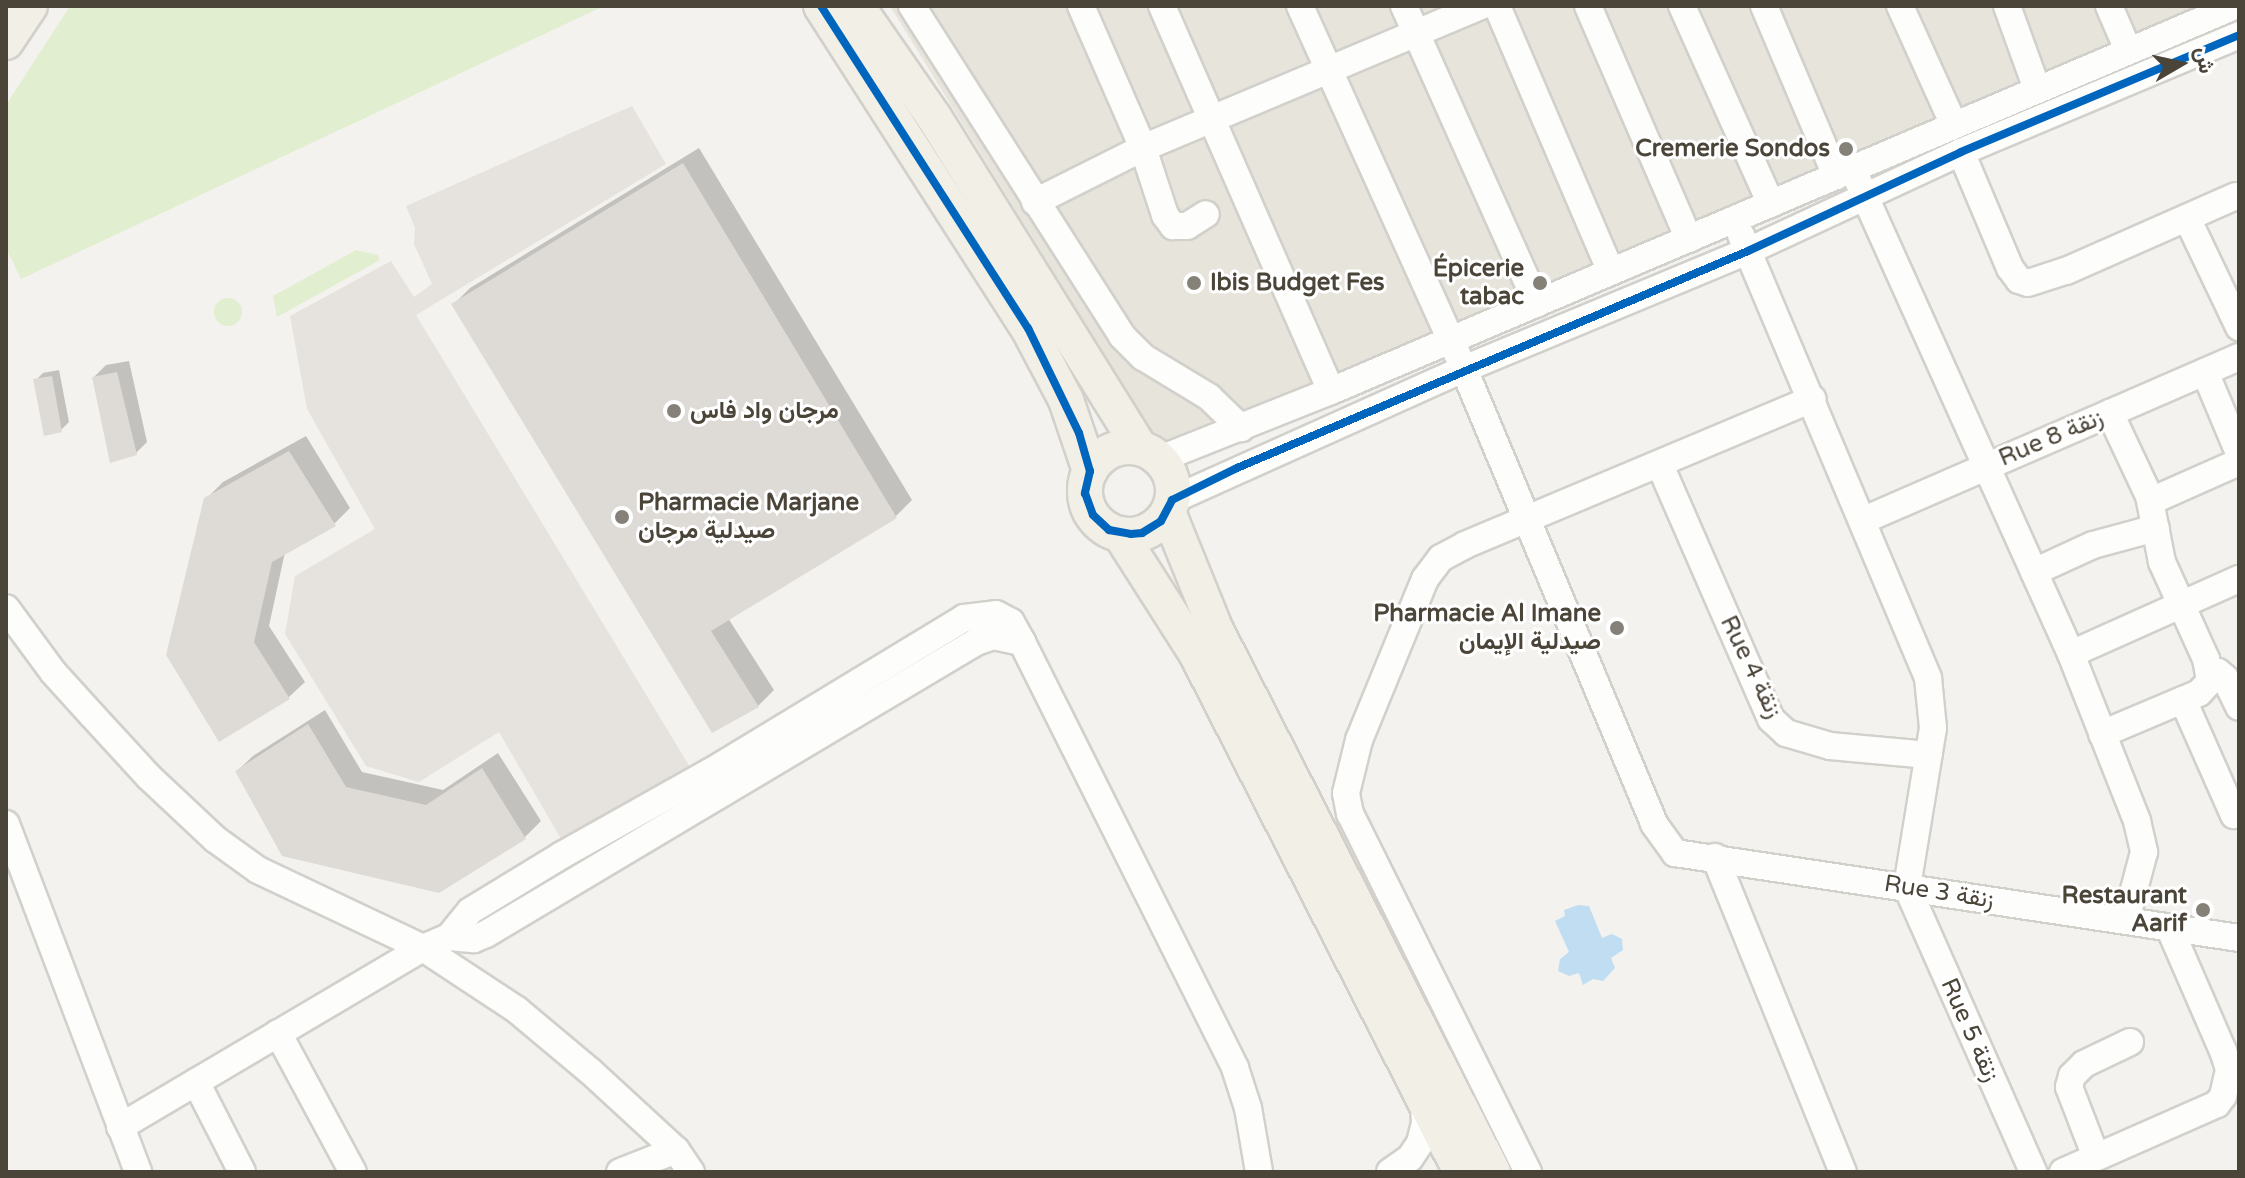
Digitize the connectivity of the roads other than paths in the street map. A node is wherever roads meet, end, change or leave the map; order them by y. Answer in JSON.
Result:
{"nodes":[{"id":1,"x":30,"y":6,"type":"edge"},
{"id":2,"x":821,"y":6,"type":"edge"},
{"id":3,"x":857,"y":6,"type":"edge"},
{"id":4,"x":912,"y":6,"type":"edge"},
{"id":5,"x":1081,"y":6,"type":"edge"},
{"id":6,"x":1162,"y":6,"type":"edge"},
{"id":7,"x":1300,"y":6,"type":"edge"},
{"id":8,"x":1404,"y":6,"type":"edge"},
{"id":9,"x":1481,"y":6,"type":"edge"},
{"id":10,"x":1497,"y":6,"type":"edge"},
{"id":11,"x":1588,"y":6,"type":"edge"},
{"id":12,"x":1682,"y":6,"type":"edge"},
{"id":13,"x":1764,"y":6,"type":"edge"},
{"id":14,"x":1900,"y":6,"type":"edge"},
{"id":15,"x":2007,"y":6,"type":"edge"},
{"id":16,"x":2109,"y":6,"type":"edge"},
{"id":17,"x":2232,"y":7,"type":"edge"},
{"id":18,"x":1416,"y":33,"type":"junction"},
{"id":19,"x":2239,"y":35,"type":"edge"},
{"id":20,"x":6,"y":42,"type":"edge"},
{"id":21,"x":2128,"y":50,"type":"junction"},
{"id":22,"x":1329,"y":70,"type":"junction"},
{"id":23,"x":2037,"y":89,"type":"junction"},
{"id":24,"x":1214,"y":118,"type":"junction"},
{"id":25,"x":1963,"y":121,"type":"junction"},
{"id":26,"x":1143,"y":148,"type":"junction"},
{"id":27,"x":1973,"y":148,"type":"junction"},
{"id":28,"x":1844,"y":173,"type":"junction"},
{"id":29,"x":1864,"y":196,"type":"junction"},
{"id":30,"x":2236,"y":196,"type":"dead end"},
{"id":31,"x":1035,"y":202,"type":"junction"},
{"id":32,"x":1771,"y":204,"type":"junction"},
{"id":33,"x":1206,"y":214,"type":"dead end"},
{"id":34,"x":2187,"y":218,"type":"junction"},
{"id":35,"x":1735,"y":221,"type":"junction"},
{"id":36,"x":1689,"y":239,"type":"junction"},
{"id":37,"x":1748,"y":251,"type":"junction"},
{"id":38,"x":1611,"y":272,"type":"junction"},
{"id":39,"x":1537,"y":304,"type":"junction"},
{"id":40,"x":2239,"y":327,"type":"edge"},
{"id":41,"x":1451,"y":341,"type":"junction"},
{"id":42,"x":2239,"y":357,"type":"edge"},
{"id":43,"x":1464,"y":369,"type":"junction"},
{"id":44,"x":2205,"y":372,"type":"junction"},
{"id":45,"x":1331,"y":391,"type":"junction"},
{"id":46,"x":1813,"y":399,"type":"junction"},
{"id":47,"x":2110,"y":413,"type":"junction"},
{"id":48,"x":1241,"y":428,"type":"junction"},
{"id":49,"x":1150,"y":453,"type":"junction"},
{"id":50,"x":2239,"y":453,"type":"edge"},
{"id":51,"x":2239,"y":462,"type":"edge"},
{"id":52,"x":1660,"y":465,"type":"junction"},
{"id":53,"x":1986,"y":466,"type":"junction"},
{"id":54,"x":1090,"y":471,"type":"junction"},
{"id":55,"x":2151,"y":501,"type":"junction"},
{"id":56,"x":1170,"y":506,"type":"junction"},
{"id":57,"x":1527,"y":518,"type":"junction"},
{"id":58,"x":1864,"y":520,"type":"junction"},
{"id":59,"x":2156,"y":528,"type":"junction"},
{"id":60,"x":1120,"y":534,"type":"junction"},
{"id":61,"x":2034,"y":572,"type":"junction"},
{"id":62,"x":2239,"y":579,"type":"edge"},
{"id":63,"x":2182,"y":605,"type":"junction"},
{"id":64,"x":6,"y":608,"type":"edge"},
{"id":65,"x":2071,"y":654,"type":"junction"},
{"id":66,"x":2210,"y":673,"type":"junction"},
{"id":67,"x":2183,"y":700,"type":"junction"},
{"id":68,"x":2239,"y":707,"type":"edge"},
{"id":69,"x":2102,"y":734,"type":"junction"},
{"id":70,"x":1929,"y":755,"type":"junction"},
{"id":71,"x":2234,"y":815,"type":"dead end"},
{"id":72,"x":6,"y":824,"type":"edge"},
{"id":73,"x":1715,"y":857,"type":"junction"},
{"id":74,"x":1907,"y":887,"type":"junction"},
{"id":75,"x":2126,"y":920,"type":"junction"},
{"id":76,"x":2169,"y":927,"type":"junction"},
{"id":77,"x":2239,"y":938,"type":"edge"},
{"id":78,"x":423,"y":948,"type":"junction"},
{"id":79,"x":278,"y":1033,"type":"junction"},
{"id":80,"x":2130,"y":1042,"type":"dead end"},
{"id":81,"x":196,"y":1082,"type":"junction"},
{"id":82,"x":2234,"y":1083,"type":"edge"},
{"id":83,"x":1420,"y":1090,"type":"junction"},
{"id":84,"x":120,"y":1127,"type":"junction"},
{"id":85,"x":676,"y":1150,"type":"junction"},
{"id":86,"x":2096,"y":1157,"type":"junction"},
{"id":87,"x":138,"y":1172,"type":"edge"},
{"id":88,"x":242,"y":1172,"type":"edge"},
{"id":89,"x":353,"y":1172,"type":"edge"},
{"id":90,"x":620,"y":1172,"type":"edge"},
{"id":91,"x":691,"y":1172,"type":"edge"},
{"id":92,"x":1259,"y":1172,"type":"edge"},
{"id":93,"x":1390,"y":1172,"type":"edge"},
{"id":94,"x":1461,"y":1172,"type":"edge"},
{"id":95,"x":1493,"y":1172,"type":"edge"},
{"id":96,"x":1528,"y":1172,"type":"edge"},
{"id":97,"x":1843,"y":1172,"type":"edge"},
{"id":98,"x":2033,"y":1172,"type":"edge"},
{"id":99,"x":2063,"y":1172,"type":"edge"}],
"edges":[{"from":1,"to":20,"type":"main road"},
{"from":2,"to":54,"type":"main road"},
{"from":3,"to":49,"type":"main road"},
{"from":4,"to":31,"type":"street"},
{"from":5,"to":26,"type":"street"},
{"from":6,"to":24,"type":"street"},
{"from":7,"to":22,"type":"street","name":"Rue 3 زنقة"},
{"from":8,"to":18,"type":"street"},
{"from":9,"to":18,"type":"street"},
{"from":10,"to":38,"type":"street"},
{"from":11,"to":36,"type":"street"},
{"from":12,"to":32,"type":"street"},
{"from":13,"to":28,"type":"street"},
{"from":14,"to":25,"type":"street"},
{"from":15,"to":23,"type":"street"},
{"from":16,"to":21,"type":"street"},
{"from":17,"to":21,"type":"street"},
{"from":18,"to":22,"type":"street"},
{"from":18,"to":39,"type":"street"},
{"from":19,"to":27,"type":"street"},
{"from":21,"to":23,"type":"street"},
{"from":22,"to":24,"type":"street"},
{"from":22,"to":41,"type":"street","name":"Rue 3 زنقة"},
{"from":23,"to":25,"type":"street"},
{"from":24,"to":26,"type":"street"},
{"from":24,"to":45,"type":"street"},
{"from":25,"to":27,"type":"street"},
{"from":25,"to":28,"type":"street"},
{"from":26,"to":31,"type":"street"},
{"from":26,"to":33,"type":"street"},
{"from":27,"to":29,"type":"street"},
{"from":27,"to":34,"type":"street"},
{"from":28,"to":29,"type":"street"},
{"from":28,"to":32,"type":"street"},
{"from":29,"to":37,"type":"street"},
{"from":29,"to":53,"type":"street"},
{"from":30,"to":34,"type":"street"},
{"from":31,"to":48,"type":"street"},
{"from":32,"to":35,"type":"street"},
{"from":34,"to":40,"type":"street"},
{"from":35,"to":36,"type":"street"},
{"from":35,"to":37,"type":"street"},
{"from":36,"to":38,"type":"street"},
{"from":37,"to":43,"type":"street"},
{"from":37,"to":46,"type":"street"},
{"from":38,"to":39,"type":"street"},
{"from":39,"to":41,"type":"street"},
{"from":41,"to":43,"type":"street","name":"Rue 3 زنقة"},
{"from":41,"to":45,"type":"street"},
{"from":42,"to":44,"type":"street","name":"Rue 8 زنقة"},
{"from":43,"to":56,"type":"street"},
{"from":43,"to":57,"type":"street","name":"Rue 3 زنقة"},
{"from":44,"to":47,"type":"street","name":"Rue 8 زنقة"},
{"from":44,"to":50,"type":"street"},
{"from":45,"to":48,"type":"street"},
{"from":46,"to":52,"type":"street"},
{"from":46,"to":58,"type":"street"},
{"from":47,"to":53,"type":"street","name":"Rue 8 زنقة"},
{"from":47,"to":55,"type":"street"},
{"from":48,"to":49,"type":"street"},
{"from":49,"to":54,"type":"main road"},
{"from":49,"to":56,"type":"main road"},
{"from":51,"to":55,"type":"street"},
{"from":52,"to":57,"type":"street"},
{"from":52,"to":70,"type":"street","name":"Rue 4 زنقة"},
{"from":53,"to":58,"type":"street","name":"Rue 8 زنقة"},
{"from":53,"to":61,"type":"street"},
{"from":54,"to":60,"type":"main road"},
{"from":55,"to":59,"type":"street"},
{"from":56,"to":60,"type":"main road"},
{"from":56,"to":95,"type":"main road"},
{"from":57,"to":73,"type":"street","name":"Rue 3 زنقة"},
{"from":57,"to":96,"type":"street"},
{"from":58,"to":70,"type":"street"},
{"from":59,"to":61,"type":"street"},
{"from":59,"to":63,"type":"street"},
{"from":60,"to":83,"type":"main road"},
{"from":61,"to":65,"type":"street"},
{"from":62,"to":63,"type":"street"},
{"from":63,"to":65,"type":"street"},
{"from":63,"to":66,"type":"street"},
{"from":64,"to":78,"type":"street"},
{"from":65,"to":69,"type":"street"},
{"from":66,"to":67,"type":"street"},
{"from":66,"to":68,"type":"street"},
{"from":67,"to":69,"type":"street"},
{"from":67,"to":71,"type":"street"},
{"from":69,"to":75,"type":"street"},
{"from":70,"to":74,"type":"street"},
{"from":72,"to":84,"type":"street"},
{"from":73,"to":74,"type":"street","name":"Rue 3 زنقة"},
{"from":73,"to":97,"type":"street"},
{"from":74,"to":75,"type":"street","name":"Rue 3 زنقة"},
{"from":74,"to":98,"type":"street","name":"Rue 5 زنقة"},
{"from":75,"to":76,"type":"street","name":"Rue 3 زنقة"},
{"from":76,"to":77,"type":"street","name":"Rue 3 زنقة"},
{"from":76,"to":82,"type":"street"},
{"from":78,"to":79,"type":"street"},
{"from":78,"to":85,"type":"street"},
{"from":78,"to":92,"type":"street"},
{"from":79,"to":81,"type":"street"},
{"from":79,"to":89,"type":"street"},
{"from":80,"to":86,"type":"street"},
{"from":81,"to":84,"type":"street"},
{"from":81,"to":88,"type":"street"},
{"from":82,"to":86,"type":"street"},
{"from":83,"to":93,"type":"street"},
{"from":83,"to":94,"type":"main road"},
{"from":84,"to":87,"type":"street"},
{"from":85,"to":90,"type":"street"},
{"from":85,"to":91,"type":"street"},
{"from":86,"to":99,"type":"street"}]}
